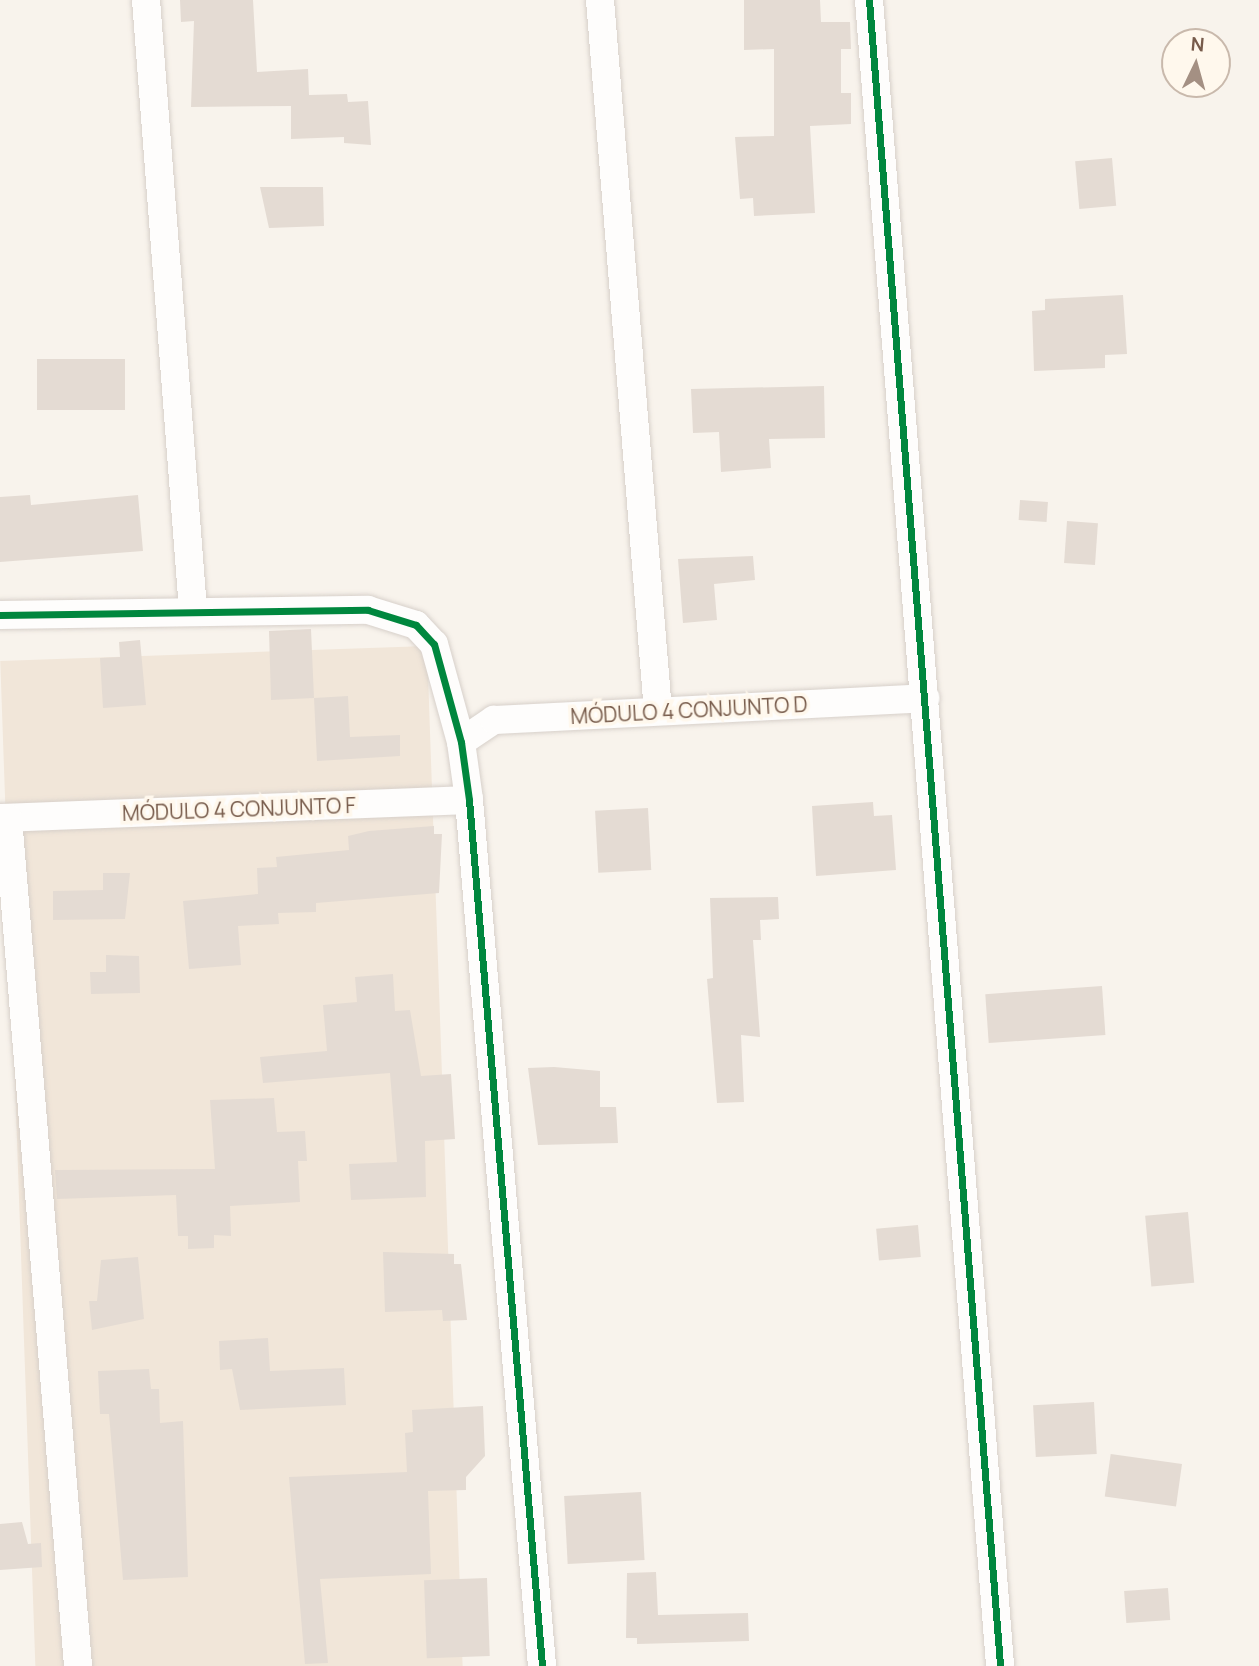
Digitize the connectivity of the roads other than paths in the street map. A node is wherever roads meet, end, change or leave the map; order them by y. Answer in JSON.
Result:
{"nodes":[{"id":1,"x":146,"y":0,"type":"edge"},
{"id":2,"x":600,"y":0,"type":"edge"},
{"id":3,"x":869,"y":0,"type":"edge"},
{"id":4,"x":193,"y":609,"type":"junction"},
{"id":5,"x":0,"y":615,"type":"edge"},
{"id":6,"x":925,"y":698,"type":"junction"},
{"id":7,"x":658,"y":711,"type":"junction"},
{"id":8,"x":461,"y":741,"type":"junction"},
{"id":9,"x":469,"y":800,"type":"junction"},
{"id":10,"x":4,"y":818,"type":"edge"},
{"id":11,"x":78,"y":1666,"type":"edge"},
{"id":12,"x":542,"y":1666,"type":"edge"},
{"id":13,"x":1000,"y":1666,"type":"edge"}],
"edges":[{"from":1,"to":4,"type":"street"},
{"from":2,"to":7,"type":"street"},
{"from":3,"to":6,"type":"street"},
{"from":4,"to":5,"type":"street"},
{"from":4,"to":8,"type":"street"},
{"from":6,"to":7,"type":"street","name":"MÓDULO 4 CONJUNTO D"},
{"from":6,"to":13,"type":"street"},
{"from":7,"to":8,"type":"street","name":"MÓDULO 4 CONJUNTO D"},
{"from":8,"to":9,"type":"street"},
{"from":9,"to":10,"type":"street","name":"MÓDULO 4 CONJUNTO F"},
{"from":9,"to":12,"type":"street"},
{"from":10,"to":11,"type":"street"}]}
